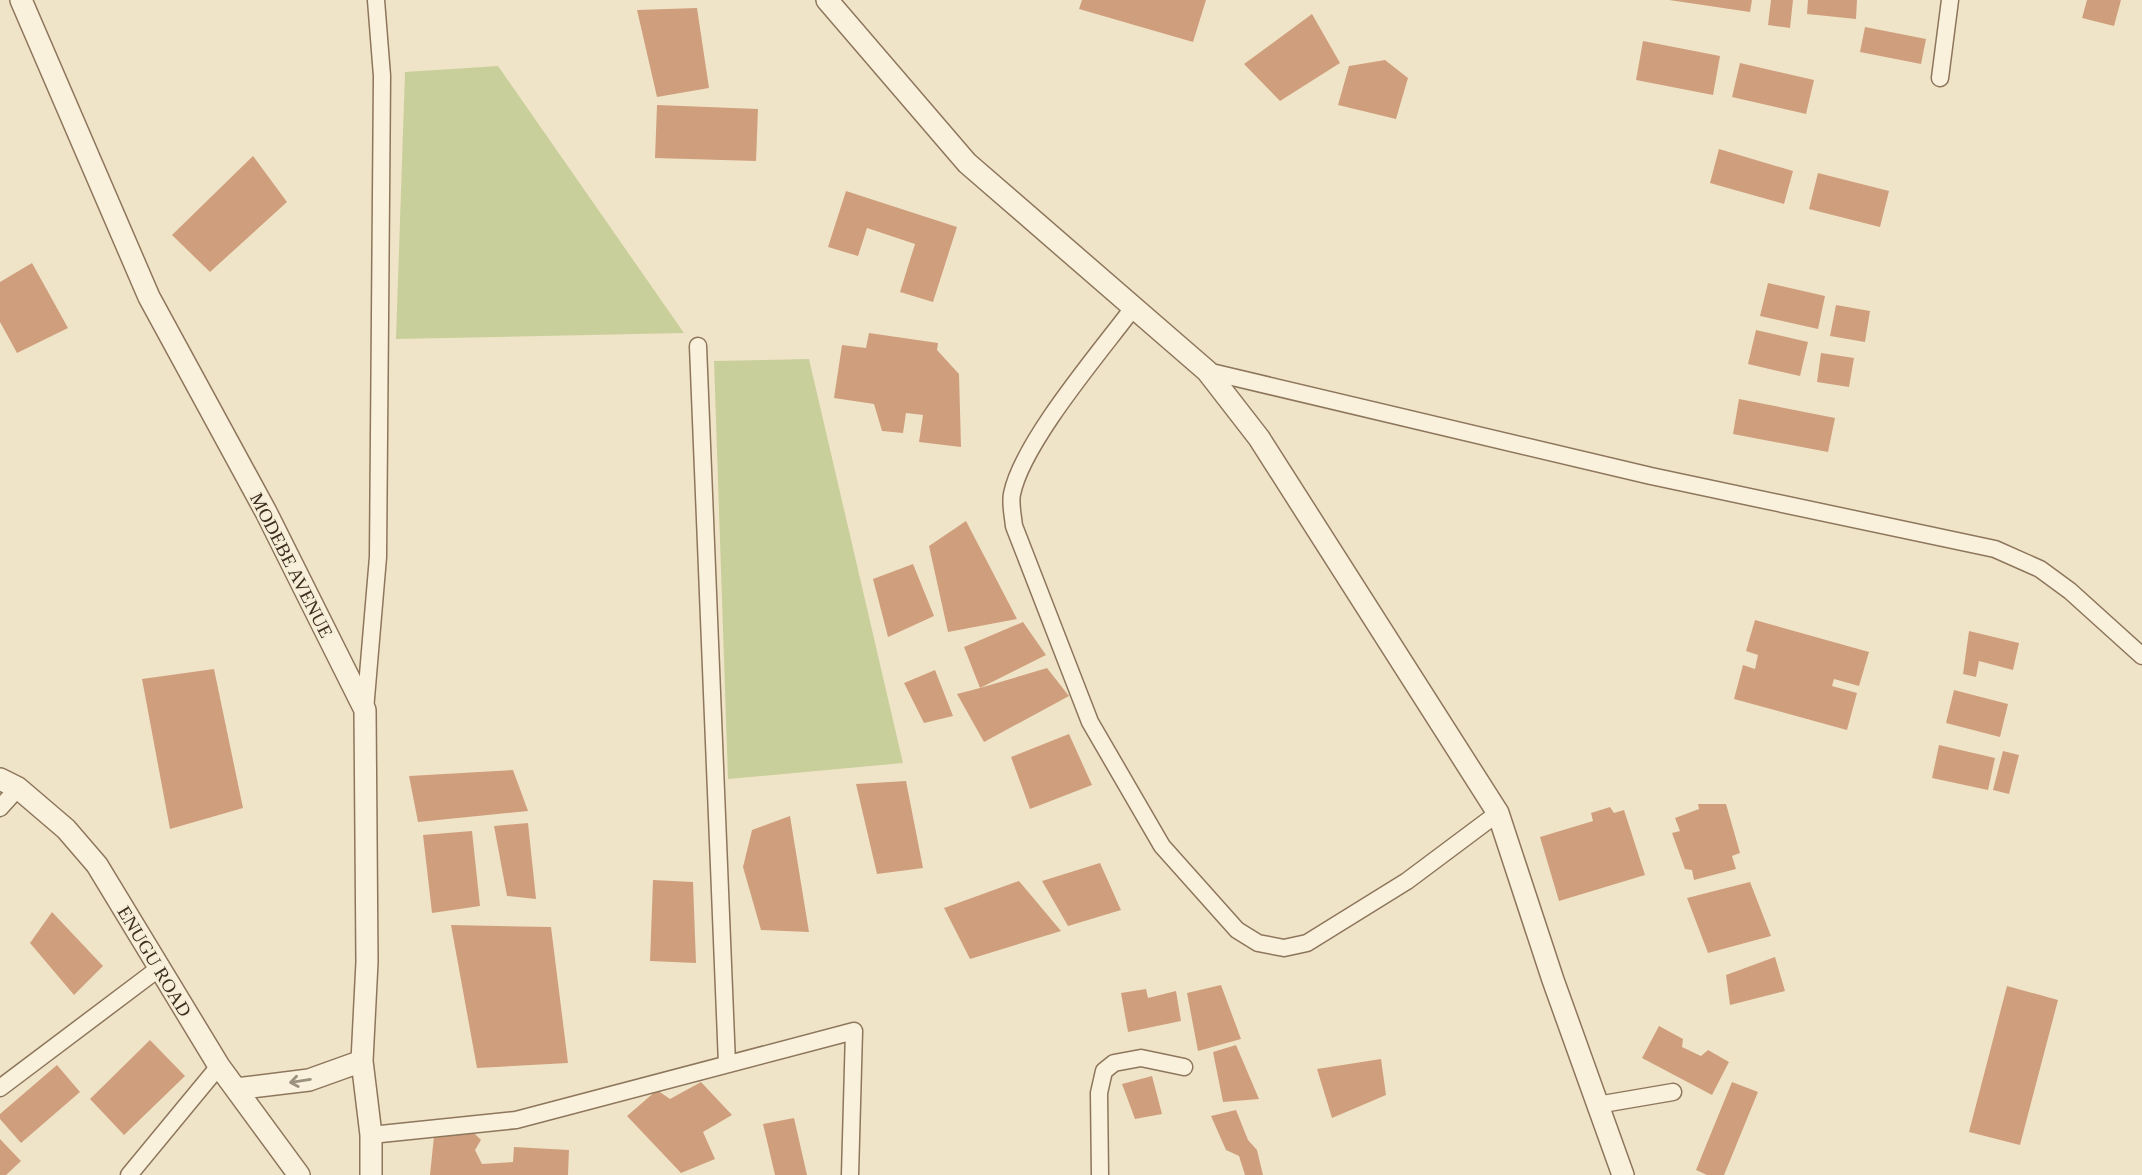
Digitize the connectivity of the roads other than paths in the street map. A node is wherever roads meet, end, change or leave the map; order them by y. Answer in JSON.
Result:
{"nodes":[{"id":1,"x":21,"y":0,"type":"edge"},
{"id":2,"x":376,"y":0,"type":"edge"},
{"id":3,"x":827,"y":0,"type":"edge"},
{"id":4,"x":1950,"y":0,"type":"edge"},
{"id":5,"x":1940,"y":78,"type":"dead end"},
{"id":6,"x":1133,"y":308,"type":"junction"},
{"id":7,"x":698,"y":345,"type":"dead end"},
{"id":8,"x":1207,"y":372,"type":"junction"},
{"id":9,"x":2142,"y":656,"type":"edge"},
{"id":10,"x":365,"y":710,"type":"junction"},
{"id":11,"x":9,"y":784,"type":"edge"},
{"id":12,"x":0,"y":808,"type":"edge"},
{"id":13,"x":1498,"y":813,"type":"junction"},
{"id":14,"x":158,"y":969,"type":"junction"},
{"id":15,"x":362,"y":1061,"type":"junction"},
{"id":16,"x":727,"y":1065,"type":"junction"},
{"id":17,"x":219,"y":1066,"type":"junction"},
{"id":18,"x":1184,"y":1067,"type":"dead end"},
{"id":19,"x":0,"y":1088,"type":"edge"},
{"id":20,"x":236,"y":1089,"type":"junction"},
{"id":21,"x":1674,"y":1092,"type":"dead end"},
{"id":22,"x":1598,"y":1105,"type":"junction"},
{"id":23,"x":371,"y":1135,"type":"junction"},
{"id":24,"x":295,"y":1168,"type":"edge"},
{"id":25,"x":129,"y":1175,"type":"edge"},
{"id":26,"x":312,"y":1175,"type":"edge"},
{"id":27,"x":371,"y":1175,"type":"edge"},
{"id":28,"x":850,"y":1175,"type":"edge"},
{"id":29,"x":1100,"y":1175,"type":"edge"},
{"id":30,"x":1623,"y":1175,"type":"edge"}],
"edges":[{"from":1,"to":10,"type":"street","name":"MODEBE AVENUE"},
{"from":2,"to":10,"type":"street"},
{"from":3,"to":6,"type":"street"},
{"from":4,"to":5,"type":"street"},
{"from":6,"to":8,"type":"street"},
{"from":6,"to":13,"type":"street"},
{"from":7,"to":16,"type":"street"},
{"from":8,"to":9,"type":"street"},
{"from":8,"to":13,"type":"street"},
{"from":10,"to":15,"type":"street","name":"MODEBE AVENUE"},
{"from":11,"to":12,"type":"street"},
{"from":11,"to":14,"type":"street","name":"ENUGU ROAD"},
{"from":13,"to":22,"type":"street"},
{"from":14,"to":17,"type":"street","name":"ENUGU ROAD"},
{"from":14,"to":19,"type":"street"},
{"from":15,"to":20,"type":"street","one_way":true},
{"from":15,"to":23,"type":"street","name":"MODEBE AVENUE"},
{"from":16,"to":23,"type":"street"},
{"from":16,"to":28,"type":"street"},
{"from":17,"to":20,"type":"street","name":"ENUGU ROAD"},
{"from":17,"to":25,"type":"street"},
{"from":18,"to":29,"type":"street"},
{"from":20,"to":24,"type":"street","name":"ENUGU ROAD"},
{"from":21,"to":22,"type":"street"},
{"from":22,"to":30,"type":"street"},
{"from":23,"to":27,"type":"street","name":"MODEBE AVENUE"},
{"from":24,"to":26,"type":"street","name":"ENUGU ROAD"}]}
